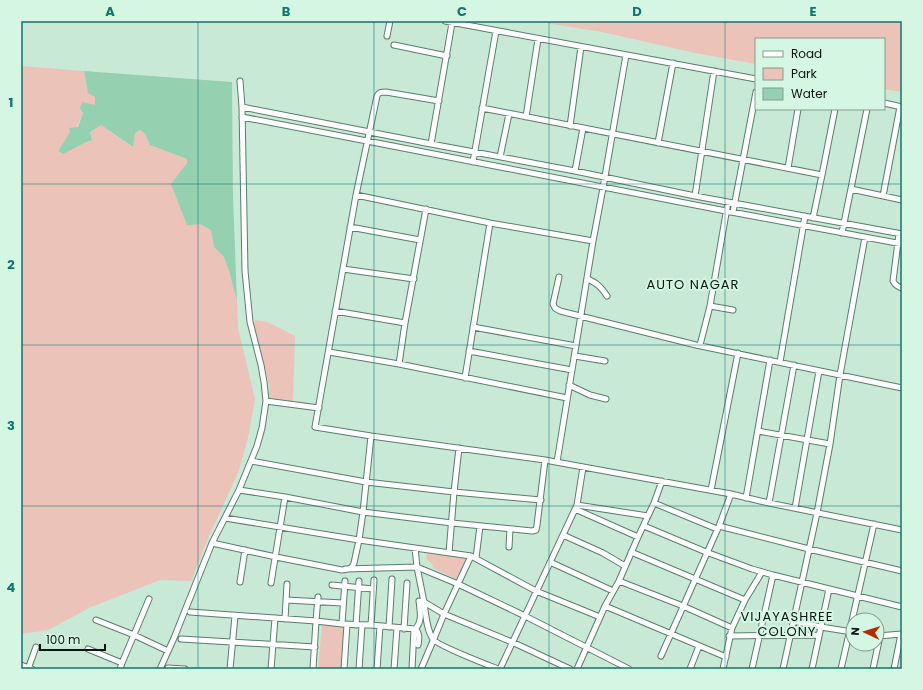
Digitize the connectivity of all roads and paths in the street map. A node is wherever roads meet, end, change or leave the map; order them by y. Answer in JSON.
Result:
{"nodes":[{"id":1,"x":390,"y":21,"type":"edge"},
{"id":2,"x":445,"y":21,"type":"edge"},
{"id":3,"x":452,"y":23,"type":"junction"},
{"id":4,"x":496,"y":31,"type":"junction"},
{"id":5,"x":387,"y":36,"type":"dead end"},
{"id":6,"x":538,"y":39,"type":"junction"},
{"id":7,"x":394,"y":45,"type":"dead end"},
{"id":8,"x":581,"y":46,"type":"junction"},
{"id":9,"x":626,"y":55,"type":"junction"},
{"id":10,"x":447,"y":56,"type":"junction"},
{"id":11,"x":673,"y":63,"type":"junction"},
{"id":12,"x":714,"y":71,"type":"junction"},
{"id":13,"x":755,"y":79,"type":"edge"},
{"id":14,"x":240,"y":81,"type":"dead end"},
{"id":15,"x":755,"y":97,"type":"edge"},
{"id":16,"x":439,"y":101,"type":"junction"},
{"id":17,"x":885,"y":103,"type":"edge"},
{"id":18,"x":242,"y":107,"type":"junction"},
{"id":19,"x":901,"y":107,"type":"edge"},
{"id":20,"x":482,"y":108,"type":"junction"},
{"id":21,"x":798,"y":110,"type":"edge"},
{"id":22,"x":835,"y":110,"type":"edge"},
{"id":23,"x":867,"y":110,"type":"edge"},
{"id":24,"x":509,"y":114,"type":"junction"},
{"id":25,"x":242,"y":117,"type":"junction"},
{"id":26,"x":526,"y":117,"type":"junction"},
{"id":27,"x":570,"y":126,"type":"junction"},
{"id":28,"x":583,"y":128,"type":"junction"},
{"id":29,"x":369,"y":132,"type":"junction"},
{"id":30,"x":613,"y":134,"type":"junction"},
{"id":31,"x":367,"y":141,"type":"junction"},
{"id":32,"x":658,"y":143,"type":"junction"},
{"id":33,"x":431,"y":144,"type":"junction"},
{"id":34,"x":474,"y":152,"type":"junction"},
{"id":35,"x":701,"y":152,"type":"junction"},
{"id":36,"x":500,"y":157,"type":"junction"},
{"id":37,"x":743,"y":160,"type":"junction"},
{"id":38,"x":473,"y":162,"type":"junction"},
{"id":39,"x":788,"y":168,"type":"junction"},
{"id":40,"x":575,"y":171,"type":"junction"},
{"id":41,"x":822,"y":175,"type":"junction"},
{"id":42,"x":605,"y":178,"type":"junction"},
{"id":43,"x":604,"y":188,"type":"junction"},
{"id":44,"x":851,"y":190,"type":"junction"},
{"id":45,"x":356,"y":196,"type":"junction"},
{"id":46,"x":695,"y":196,"type":"junction"},
{"id":47,"x":883,"y":196,"type":"junction"},
{"id":48,"x":902,"y":200,"type":"edge"},
{"id":49,"x":728,"y":202,"type":"junction"},
{"id":50,"x":735,"y":203,"type":"junction"},
{"id":51,"x":426,"y":209,"type":"junction"},
{"id":52,"x":726,"y":211,"type":"junction"},
{"id":53,"x":733,"y":212,"type":"junction"},
{"id":54,"x":805,"y":216,"type":"junction"},
{"id":55,"x":813,"y":218,"type":"junction"},
{"id":56,"x":490,"y":223,"type":"junction"},
{"id":57,"x":844,"y":224,"type":"junction"},
{"id":58,"x":804,"y":226,"type":"junction"},
{"id":59,"x":350,"y":227,"type":"junction"},
{"id":60,"x":842,"y":233,"type":"junction"},
{"id":61,"x":901,"y":234,"type":"edge"},
{"id":62,"x":865,"y":237,"type":"junction"},
{"id":63,"x":420,"y":240,"type":"junction"},
{"id":64,"x":593,"y":241,"type":"junction"},
{"id":65,"x":900,"y":243,"type":"edge"},
{"id":66,"x":343,"y":269,"type":"junction"},
{"id":67,"x":558,"y":277,"type":"dead end"},
{"id":68,"x":414,"y":279,"type":"junction"},
{"id":69,"x":588,"y":279,"type":"junction"},
{"id":70,"x":902,"y":288,"type":"edge"},
{"id":71,"x":607,"y":296,"type":"dead end"},
{"id":72,"x":710,"y":306,"type":"junction"},
{"id":73,"x":733,"y":310,"type":"dead end"},
{"id":74,"x":335,"y":311,"type":"junction"},
{"id":75,"x":581,"y":317,"type":"junction"},
{"id":76,"x":406,"y":323,"type":"junction"},
{"id":77,"x":473,"y":327,"type":"junction"},
{"id":78,"x":700,"y":345,"type":"junction"},
{"id":79,"x":576,"y":346,"type":"junction"},
{"id":80,"x":469,"y":351,"type":"junction"},
{"id":81,"x":329,"y":352,"type":"junction"},
{"id":82,"x":738,"y":353,"type":"junction"},
{"id":83,"x":575,"y":356,"type":"junction"},
{"id":84,"x":770,"y":360,"type":"junction"},
{"id":85,"x":605,"y":361,"type":"dead end"},
{"id":86,"x":780,"y":362,"type":"junction"},
{"id":87,"x":399,"y":364,"type":"junction"},
{"id":88,"x":794,"y":365,"type":"junction"},
{"id":89,"x":572,"y":370,"type":"junction"},
{"id":90,"x":819,"y":370,"type":"junction"},
{"id":91,"x":840,"y":375,"type":"junction"},
{"id":92,"x":465,"y":378,"type":"junction"},
{"id":93,"x":570,"y":385,"type":"junction"},
{"id":94,"x":902,"y":388,"type":"edge"},
{"id":95,"x":567,"y":398,"type":"junction"},
{"id":96,"x":606,"y":399,"type":"dead end"},
{"id":97,"x":266,"y":401,"type":"junction"},
{"id":98,"x":319,"y":408,"type":"junction"},
{"id":99,"x":758,"y":431,"type":"junction"},
{"id":100,"x":782,"y":435,"type":"junction"},
{"id":101,"x":371,"y":436,"type":"junction"},
{"id":102,"x":807,"y":440,"type":"junction"},
{"id":103,"x":830,"y":444,"type":"junction"},
{"id":104,"x":460,"y":448,"type":"junction"},
{"id":105,"x":545,"y":460,"type":"junction"},
{"id":106,"x":251,"y":461,"type":"junction"},
{"id":107,"x":557,"y":462,"type":"junction"},
{"id":108,"x":583,"y":467,"type":"junction"},
{"id":109,"x":662,"y":481,"type":"junction"},
{"id":110,"x":366,"y":482,"type":"junction"},
{"id":111,"x":238,"y":490,"type":"junction"},
{"id":112,"x":711,"y":490,"type":"junction"},
{"id":113,"x":454,"y":492,"type":"junction"},
{"id":114,"x":730,"y":494,"type":"junction"},
{"id":115,"x":286,"y":497,"type":"junction"},
{"id":116,"x":746,"y":498,"type":"junction"},
{"id":117,"x":541,"y":500,"type":"junction"},
{"id":118,"x":654,"y":503,"type":"junction"},
{"id":119,"x":769,"y":503,"type":"junction"},
{"id":120,"x":576,"y":507,"type":"junction"},
{"id":121,"x":795,"y":508,"type":"junction"},
{"id":122,"x":363,"y":512,"type":"junction"},
{"id":123,"x":817,"y":513,"type":"junction"},
{"id":124,"x":648,"y":516,"type":"junction"},
{"id":125,"x":225,"y":518,"type":"junction"},
{"id":126,"x":452,"y":524,"type":"junction"},
{"id":127,"x":874,"y":524,"type":"junction"},
{"id":128,"x":280,"y":526,"type":"junction"},
{"id":129,"x":480,"y":526,"type":"junction"},
{"id":130,"x":644,"y":526,"type":"junction"},
{"id":131,"x":718,"y":527,"type":"junction"},
{"id":132,"x":510,"y":529,"type":"junction"},
{"id":133,"x":902,"y":530,"type":"edge"},
{"id":134,"x":563,"y":535,"type":"junction"},
{"id":135,"x":638,"y":537,"type":"junction"},
{"id":136,"x":359,"y":540,"type":"junction"},
{"id":137,"x":212,"y":544,"type":"junction"},
{"id":138,"x":509,"y":547,"type":"dead end"},
{"id":139,"x":415,"y":548,"type":"junction"},
{"id":140,"x":809,"y":549,"type":"junction"},
{"id":141,"x":245,"y":550,"type":"junction"},
{"id":142,"x":632,"y":552,"type":"junction"},
{"id":143,"x":706,"y":552,"type":"junction"},
{"id":144,"x":449,"y":553,"type":"junction"},
{"id":145,"x":276,"y":557,"type":"junction"},
{"id":146,"x":473,"y":557,"type":"junction"},
{"id":147,"x":550,"y":562,"type":"junction"},
{"id":148,"x":866,"y":563,"type":"junction"},
{"id":149,"x":625,"y":566,"type":"junction"},
{"id":150,"x":417,"y":567,"type":"junction"},
{"id":151,"x":345,"y":570,"type":"junction"},
{"id":152,"x":902,"y":571,"type":"edge"},
{"id":153,"x":762,"y":572,"type":"junction"},
{"id":154,"x":774,"y":575,"type":"junction"},
{"id":155,"x":392,"y":579,"type":"dead end"},
{"id":156,"x":695,"y":579,"type":"junction"},
{"id":157,"x":374,"y":580,"type":"dead end"},
{"id":158,"x":619,"y":580,"type":"junction"},
{"id":159,"x":359,"y":581,"type":"dead end"},
{"id":160,"x":240,"y":582,"type":"dead end"},
{"id":161,"x":802,"y":582,"type":"junction"},
{"id":162,"x":271,"y":583,"type":"dead end"},
{"id":163,"x":288,"y":584,"type":"dead end"},
{"id":164,"x":345,"y":584,"type":"junction"},
{"id":165,"x":407,"y":584,"type":"dead end"},
{"id":166,"x":458,"y":584,"type":"junction"},
{"id":167,"x":332,"y":585,"type":"dead end"},
{"id":168,"x":358,"y":588,"type":"junction"},
{"id":169,"x":373,"y":589,"type":"junction"},
{"id":170,"x":829,"y":589,"type":"junction"},
{"id":171,"x":536,"y":591,"type":"junction"},
{"id":172,"x":613,"y":591,"type":"junction"},
{"id":173,"x":858,"y":596,"type":"junction"},
{"id":174,"x":149,"y":599,"type":"dead end"},
{"id":175,"x":286,"y":600,"type":"junction"},
{"id":176,"x":318,"y":600,"type":"junction"},
{"id":177,"x":745,"y":600,"type":"junction"},
{"id":178,"x":422,"y":602,"type":"junction"},
{"id":179,"x":344,"y":603,"type":"junction"},
{"id":180,"x":605,"y":606,"type":"junction"},
{"id":181,"x":683,"y":606,"type":"junction"},
{"id":182,"x":902,"y":607,"type":"edge"},
{"id":183,"x":190,"y":612,"type":"dead end"},
{"id":184,"x":855,"y":612,"type":"edge"},
{"id":185,"x":444,"y":614,"type":"junction"},
{"id":186,"x":235,"y":616,"type":"junction"},
{"id":187,"x":525,"y":616,"type":"junction"},
{"id":188,"x":600,"y":617,"type":"junction"},
{"id":189,"x":275,"y":618,"type":"junction"},
{"id":190,"x":285,"y":619,"type":"junction"},
{"id":191,"x":96,"y":620,"type":"dead end"},
{"id":192,"x":316,"y":621,"type":"junction"},
{"id":193,"x":793,"y":621,"type":"junction"},
{"id":194,"x":344,"y":624,"type":"junction"},
{"id":195,"x":356,"y":625,"type":"junction"},
{"id":196,"x":362,"y":625,"type":"junction"},
{"id":197,"x":371,"y":625,"type":"junction"},
{"id":198,"x":380,"y":626,"type":"junction"},
{"id":199,"x":389,"y":627,"type":"junction"},
{"id":200,"x":821,"y":627,"type":"junction"},
{"id":201,"x":397,"y":628,"type":"junction"},
{"id":202,"x":404,"y":628,"type":"junction"},
{"id":203,"x":732,"y":628,"type":"junction"},
{"id":204,"x":415,"y":629,"type":"junction"},
{"id":205,"x":845,"y":631,"type":"edge"},
{"id":206,"x":671,"y":634,"type":"junction"},
{"id":207,"x":901,"y":634,"type":"edge"},
{"id":208,"x":134,"y":635,"type":"junction"},
{"id":209,"x":819,"y":635,"type":"junction"},
{"id":210,"x":885,"y":635,"type":"edge"},
{"id":211,"x":729,"y":636,"type":"junction"},
{"id":212,"x":760,"y":636,"type":"junction"},
{"id":213,"x":790,"y":636,"type":"junction"},
{"id":214,"x":181,"y":639,"type":"dead end"},
{"id":215,"x":434,"y":640,"type":"junction"},
{"id":216,"x":233,"y":642,"type":"junction"},
{"id":217,"x":512,"y":642,"type":"junction"},
{"id":218,"x":273,"y":644,"type":"junction"},
{"id":219,"x":418,"y":645,"type":"dead end"},
{"id":220,"x":699,"y":646,"type":"junction"},
{"id":221,"x":36,"y":647,"type":"dead end"},
{"id":222,"x":315,"y":647,"type":"junction"},
{"id":223,"x":586,"y":648,"type":"junction"},
{"id":224,"x":88,"y":649,"type":"dead end"},
{"id":225,"x":168,"y":651,"type":"junction"},
{"id":226,"x":846,"y":652,"type":"edge"},
{"id":227,"x":876,"y":652,"type":"edge"},
{"id":228,"x":662,"y":656,"type":"dead end"},
{"id":229,"x":726,"y":657,"type":"junction"},
{"id":230,"x":122,"y":662,"type":"junction"},
{"id":231,"x":21,"y":665,"type":"edge"},
{"id":232,"x":30,"y":668,"type":"edge"},
{"id":233,"x":168,"y":668,"type":"dead end"},
{"id":234,"x":120,"y":669,"type":"edge"},
{"id":235,"x":160,"y":669,"type":"edge"},
{"id":236,"x":185,"y":669,"type":"edge"},
{"id":237,"x":230,"y":669,"type":"edge"},
{"id":238,"x":271,"y":669,"type":"edge"},
{"id":239,"x":313,"y":669,"type":"edge"},
{"id":240,"x":344,"y":669,"type":"edge"},
{"id":241,"x":359,"y":669,"type":"edge"},
{"id":242,"x":377,"y":669,"type":"edge"},
{"id":243,"x":394,"y":669,"type":"edge"},
{"id":244,"x":412,"y":669,"type":"edge"},
{"id":245,"x":421,"y":669,"type":"edge"},
{"id":246,"x":499,"y":669,"type":"edge"},
{"id":247,"x":570,"y":669,"type":"edge"},
{"id":248,"x":577,"y":669,"type":"edge"},
{"id":249,"x":629,"y":669,"type":"edge"},
{"id":250,"x":690,"y":669,"type":"edge"},
{"id":251,"x":723,"y":669,"type":"edge"},
{"id":252,"x":752,"y":669,"type":"edge"},
{"id":253,"x":783,"y":669,"type":"edge"},
{"id":254,"x":812,"y":669,"type":"edge"},
{"id":255,"x":841,"y":669,"type":"edge"},
{"id":256,"x":873,"y":669,"type":"edge"},
{"id":257,"x":894,"y":669,"type":"edge"}],
"edges":[{"from":1,"to":5,"type":"street"},
{"from":2,"to":3,"type":"street"},
{"from":3,"to":4,"type":"street"},
{"from":3,"to":10,"type":"street"},
{"from":4,"to":6,"type":"street"},
{"from":4,"to":20,"type":"street"},
{"from":6,"to":8,"type":"street"},
{"from":6,"to":26,"type":"street"},
{"from":7,"to":10,"type":"street"},
{"from":8,"to":9,"type":"street"},
{"from":8,"to":27,"type":"street"},
{"from":9,"to":11,"type":"street"},
{"from":9,"to":30,"type":"street"},
{"from":10,"to":16,"type":"street"},
{"from":11,"to":12,"type":"street"},
{"from":11,"to":32,"type":"street"},
{"from":12,"to":13,"type":"street"},
{"from":12,"to":35,"type":"street"},
{"from":14,"to":18,"type":"street"},
{"from":15,"to":37,"type":"street"},
{"from":16,"to":29,"type":"street"},
{"from":16,"to":33,"type":"street"},
{"from":17,"to":19,"type":"street"},
{"from":18,"to":25,"type":"street"},
{"from":18,"to":29,"type":"street"},
{"from":19,"to":47,"type":"street"},
{"from":20,"to":24,"type":"street"},
{"from":20,"to":34,"type":"street"},
{"from":21,"to":39,"type":"street"},
{"from":22,"to":41,"type":"street"},
{"from":23,"to":44,"type":"street"},
{"from":24,"to":26,"type":"street"},
{"from":24,"to":36,"type":"street"},
{"from":25,"to":31,"type":"street"},
{"from":25,"to":97,"type":"street"},
{"from":26,"to":27,"type":"street"},
{"from":27,"to":28,"type":"street"},
{"from":28,"to":30,"type":"street"},
{"from":28,"to":40,"type":"street"},
{"from":29,"to":31,"type":"street"},
{"from":29,"to":33,"type":"street"},
{"from":30,"to":32,"type":"street"},
{"from":30,"to":42,"type":"street"},
{"from":31,"to":38,"type":"street"},
{"from":31,"to":45,"type":"street"},
{"from":32,"to":35,"type":"street"},
{"from":33,"to":34,"type":"street"},
{"from":34,"to":36,"type":"street"},
{"from":34,"to":38,"type":"street"},
{"from":35,"to":37,"type":"street"},
{"from":35,"to":46,"type":"street"},
{"from":36,"to":40,"type":"street"},
{"from":37,"to":39,"type":"street"},
{"from":37,"to":50,"type":"street"},
{"from":38,"to":43,"type":"street"},
{"from":39,"to":41,"type":"street"},
{"from":40,"to":42,"type":"street"},
{"from":41,"to":55,"type":"street"},
{"from":42,"to":43,"type":"street"},
{"from":42,"to":46,"type":"street"},
{"from":43,"to":52,"type":"street"},
{"from":43,"to":64,"type":"street"},
{"from":44,"to":47,"type":"street"},
{"from":44,"to":57,"type":"street"},
{"from":45,"to":51,"type":"street"},
{"from":45,"to":59,"type":"street"},
{"from":46,"to":49,"type":"street"},
{"from":47,"to":48,"type":"street"},
{"from":49,"to":50,"type":"street"},
{"from":49,"to":52,"type":"street"},
{"from":50,"to":53,"type":"street"},
{"from":50,"to":54,"type":"street"},
{"from":51,"to":56,"type":"street"},
{"from":51,"to":63,"type":"street"},
{"from":52,"to":53,"type":"street"},
{"from":52,"to":72,"type":"street"},
{"from":53,"to":58,"type":"street"},
{"from":54,"to":55,"type":"street"},
{"from":54,"to":58,"type":"street"},
{"from":55,"to":57,"type":"street"},
{"from":56,"to":64,"type":"street"},
{"from":56,"to":77,"type":"street"},
{"from":57,"to":60,"type":"street"},
{"from":57,"to":61,"type":"street"},
{"from":58,"to":60,"type":"street"},
{"from":58,"to":86,"type":"street"},
{"from":59,"to":63,"type":"street"},
{"from":59,"to":66,"type":"street"},
{"from":60,"to":62,"type":"street"},
{"from":61,"to":65,"type":"street"},
{"from":62,"to":65,"type":"street"},
{"from":62,"to":91,"type":"street"},
{"from":63,"to":68,"type":"street"},
{"from":64,"to":69,"type":"street"},
{"from":65,"to":70,"type":"street"},
{"from":66,"to":68,"type":"street"},
{"from":66,"to":74,"type":"street"},
{"from":67,"to":75,"type":"street"},
{"from":68,"to":76,"type":"street"},
{"from":69,"to":71,"type":"street"},
{"from":69,"to":75,"type":"street"},
{"from":72,"to":73,"type":"street"},
{"from":72,"to":78,"type":"street"},
{"from":74,"to":76,"type":"street"},
{"from":74,"to":81,"type":"street"},
{"from":75,"to":78,"type":"street"},
{"from":75,"to":79,"type":"street"},
{"from":76,"to":87,"type":"street"},
{"from":77,"to":79,"type":"street"},
{"from":77,"to":80,"type":"street"},
{"from":78,"to":82,"type":"street"},
{"from":79,"to":83,"type":"street"},
{"from":80,"to":89,"type":"street"},
{"from":80,"to":92,"type":"street"},
{"from":81,"to":87,"type":"street"},
{"from":81,"to":98,"type":"street"},
{"from":82,"to":84,"type":"street"},
{"from":82,"to":112,"type":"street"},
{"from":83,"to":85,"type":"street"},
{"from":83,"to":89,"type":"street"},
{"from":84,"to":86,"type":"street"},
{"from":84,"to":99,"type":"street"},
{"from":86,"to":88,"type":"street"},
{"from":87,"to":92,"type":"street"},
{"from":88,"to":90,"type":"street"},
{"from":88,"to":100,"type":"street"},
{"from":89,"to":93,"type":"street"},
{"from":90,"to":91,"type":"street"},
{"from":90,"to":102,"type":"street"},
{"from":91,"to":94,"type":"street"},
{"from":91,"to":103,"type":"street"},
{"from":92,"to":95,"type":"street"},
{"from":93,"to":95,"type":"street"},
{"from":93,"to":96,"type":"street"},
{"from":95,"to":107,"type":"street"},
{"from":97,"to":98,"type":"street"},
{"from":97,"to":106,"type":"street"},
{"from":98,"to":101,"type":"street"},
{"from":99,"to":100,"type":"street"},
{"from":99,"to":116,"type":"street"},
{"from":100,"to":102,"type":"street"},
{"from":100,"to":119,"type":"street"},
{"from":101,"to":104,"type":"street"},
{"from":101,"to":110,"type":"street"},
{"from":102,"to":103,"type":"street"},
{"from":102,"to":121,"type":"street"},
{"from":103,"to":123,"type":"street"},
{"from":104,"to":105,"type":"street"},
{"from":104,"to":113,"type":"street"},
{"from":105,"to":107,"type":"street"},
{"from":105,"to":117,"type":"street"},
{"from":106,"to":110,"type":"street"},
{"from":106,"to":111,"type":"street"},
{"from":107,"to":108,"type":"street"},
{"from":108,"to":109,"type":"street"},
{"from":108,"to":120,"type":"street"},
{"from":109,"to":112,"type":"street"},
{"from":109,"to":118,"type":"street"},
{"from":110,"to":113,"type":"street"},
{"from":110,"to":122,"type":"street"},
{"from":111,"to":115,"type":"street"},
{"from":111,"to":125,"type":"street"},
{"from":112,"to":114,"type":"street"},
{"from":113,"to":117,"type":"street"},
{"from":113,"to":126,"type":"street"},
{"from":114,"to":116,"type":"street"},
{"from":114,"to":131,"type":"street"},
{"from":115,"to":122,"type":"street"},
{"from":115,"to":128,"type":"street"},
{"from":116,"to":119,"type":"street"},
{"from":117,"to":132,"type":"street"},
{"from":118,"to":124,"type":"street"},
{"from":118,"to":131,"type":"street"},
{"from":119,"to":121,"type":"street"},
{"from":120,"to":124,"type":"street"},
{"from":120,"to":134,"type":"street"},
{"from":120,"to":135,"type":"street"},
{"from":121,"to":123,"type":"street"},
{"from":122,"to":126,"type":"street"},
{"from":122,"to":136,"type":"street"},
{"from":123,"to":127,"type":"street"},
{"from":123,"to":140,"type":"street"},
{"from":124,"to":130,"type":"street"},
{"from":125,"to":128,"type":"street"},
{"from":125,"to":137,"type":"street"},
{"from":126,"to":129,"type":"street"},
{"from":126,"to":144,"type":"street"},
{"from":127,"to":133,"type":"street"},
{"from":127,"to":148,"type":"street"},
{"from":128,"to":136,"type":"street"},
{"from":128,"to":145,"type":"street"},
{"from":129,"to":132,"type":"street"},
{"from":129,"to":146,"type":"street"},
{"from":130,"to":135,"type":"street"},
{"from":130,"to":143,"type":"street"},
{"from":131,"to":140,"type":"street"},
{"from":131,"to":143,"type":"street"},
{"from":132,"to":138,"type":"street"},
{"from":134,"to":147,"type":"street"},
{"from":134,"to":149,"type":"street"},
{"from":135,"to":142,"type":"street"},
{"from":136,"to":139,"type":"street"},
{"from":136,"to":151,"type":"street"},
{"from":137,"to":141,"type":"street"},
{"from":137,"to":225,"type":"street"},
{"from":139,"to":144,"type":"street"},
{"from":139,"to":150,"type":"street"},
{"from":140,"to":148,"type":"street"},
{"from":140,"to":161,"type":"street"},
{"from":141,"to":145,"type":"street"},
{"from":141,"to":160,"type":"street"},
{"from":142,"to":149,"type":"street"},
{"from":142,"to":156,"type":"street"},
{"from":143,"to":153,"type":"street"},
{"from":143,"to":156,"type":"street"},
{"from":144,"to":146,"type":"street"},
{"from":145,"to":151,"type":"street"},
{"from":145,"to":162,"type":"street"},
{"from":146,"to":166,"type":"street"},
{"from":146,"to":171,"type":"street"},
{"from":147,"to":171,"type":"street"},
{"from":147,"to":172,"type":"street"},
{"from":148,"to":152,"type":"street"},
{"from":148,"to":173,"type":"street"},
{"from":149,"to":158,"type":"street"},
{"from":150,"to":151,"type":"street"},
{"from":150,"to":166,"type":"street"},
{"from":150,"to":178,"type":"street"},
{"from":153,"to":154,"type":"street"},
{"from":153,"to":177,"type":"street"},
{"from":154,"to":161,"type":"street"},
{"from":154,"to":212,"type":"street"},
{"from":155,"to":199,"type":"street"},
{"from":156,"to":177,"type":"street"},
{"from":156,"to":181,"type":"street"},
{"from":157,"to":169,"type":"street"},
{"from":158,"to":172,"type":"street"},
{"from":158,"to":181,"type":"street"},
{"from":159,"to":168,"type":"street"},
{"from":161,"to":170,"type":"street"},
{"from":161,"to":193,"type":"street"},
{"from":163,"to":175,"type":"street"},
{"from":164,"to":167,"type":"street"},
{"from":164,"to":168,"type":"street"},
{"from":164,"to":179,"type":"street"},
{"from":165,"to":202,"type":"street"},
{"from":166,"to":185,"type":"street"},
{"from":166,"to":187,"type":"street"},
{"from":168,"to":169,"type":"street"},
{"from":168,"to":195,"type":"street"},
{"from":169,"to":197,"type":"street"},
{"from":170,"to":173,"type":"street"},
{"from":170,"to":200,"type":"street"},
{"from":171,"to":187,"type":"street"},
{"from":171,"to":188,"type":"street"},
{"from":172,"to":180,"type":"street"},
{"from":173,"to":182,"type":"street"},
{"from":173,"to":184,"type":"street"},
{"from":174,"to":208,"type":"street"},
{"from":175,"to":176,"type":"street"},
{"from":175,"to":190,"type":"street"},
{"from":176,"to":179,"type":"street"},
{"from":176,"to":192,"type":"street"},
{"from":177,"to":203,"type":"street"},
{"from":178,"to":185,"type":"street"},
{"from":178,"to":204,"type":"street"},
{"from":178,"to":215,"type":"street"},
{"from":179,"to":194,"type":"street"},
{"from":180,"to":188,"type":"street"},
{"from":180,"to":206,"type":"street"},
{"from":181,"to":203,"type":"street"},
{"from":181,"to":206,"type":"street"},
{"from":183,"to":186,"type":"street"},
{"from":185,"to":215,"type":"street"},
{"from":185,"to":217,"type":"street"},
{"from":186,"to":189,"type":"street"},
{"from":186,"to":216,"type":"street"},
{"from":187,"to":217,"type":"street"},
{"from":187,"to":223,"type":"street"},
{"from":188,"to":223,"type":"street"},
{"from":189,"to":190,"type":"street"},
{"from":189,"to":218,"type":"street"},
{"from":190,"to":192,"type":"street"},
{"from":191,"to":208,"type":"street"},
{"from":192,"to":194,"type":"street"},
{"from":192,"to":222,"type":"street"},
{"from":193,"to":200,"type":"street"},
{"from":193,"to":213,"type":"street"},
{"from":194,"to":195,"type":"street"},
{"from":194,"to":240,"type":"street"},
{"from":195,"to":196,"type":"street"},
{"from":196,"to":197,"type":"street"},
{"from":196,"to":241,"type":"street"},
{"from":197,"to":198,"type":"street"},
{"from":198,"to":199,"type":"street"},
{"from":198,"to":242,"type":"street"},
{"from":199,"to":201,"type":"street"},
{"from":200,"to":205,"type":"street"},
{"from":200,"to":209,"type":"street"},
{"from":201,"to":202,"type":"street"},
{"from":201,"to":243,"type":"street"},
{"from":202,"to":204,"type":"street"},
{"from":203,"to":211,"type":"street"},
{"from":204,"to":219,"type":"street"},
{"from":204,"to":244,"type":"street"},
{"from":206,"to":220,"type":"street"},
{"from":206,"to":228,"type":"street"},
{"from":207,"to":210,"type":"street"},
{"from":207,"to":257,"type":"street"},
{"from":208,"to":225,"type":"street"},
{"from":208,"to":230,"type":"street"},
{"from":209,"to":213,"type":"street"},
{"from":209,"to":254,"type":"street"},
{"from":211,"to":212,"type":"street"},
{"from":211,"to":229,"type":"street"},
{"from":212,"to":213,"type":"street"},
{"from":212,"to":252,"type":"street"},
{"from":213,"to":253,"type":"street"},
{"from":214,"to":216,"type":"street"},
{"from":215,"to":245,"type":"street"},
{"from":215,"to":246,"type":"street"},
{"from":216,"to":218,"type":"street"},
{"from":216,"to":237,"type":"street"},
{"from":217,"to":246,"type":"street"},
{"from":217,"to":247,"type":"street"},
{"from":218,"to":222,"type":"street"},
{"from":218,"to":238,"type":"street"},
{"from":220,"to":229,"type":"street"},
{"from":220,"to":250,"type":"street"},
{"from":221,"to":232,"type":"street"},
{"from":222,"to":239,"type":"street"},
{"from":223,"to":248,"type":"street"},
{"from":223,"to":249,"type":"street"},
{"from":224,"to":230,"type":"street"},
{"from":225,"to":235,"type":"street"},
{"from":226,"to":255,"type":"street"},
{"from":227,"to":256,"type":"street"},
{"from":229,"to":251,"type":"street"},
{"from":230,"to":234,"type":"street"},
{"from":231,"to":232,"type":"street"},
{"from":233,"to":236,"type":"street"}]}
